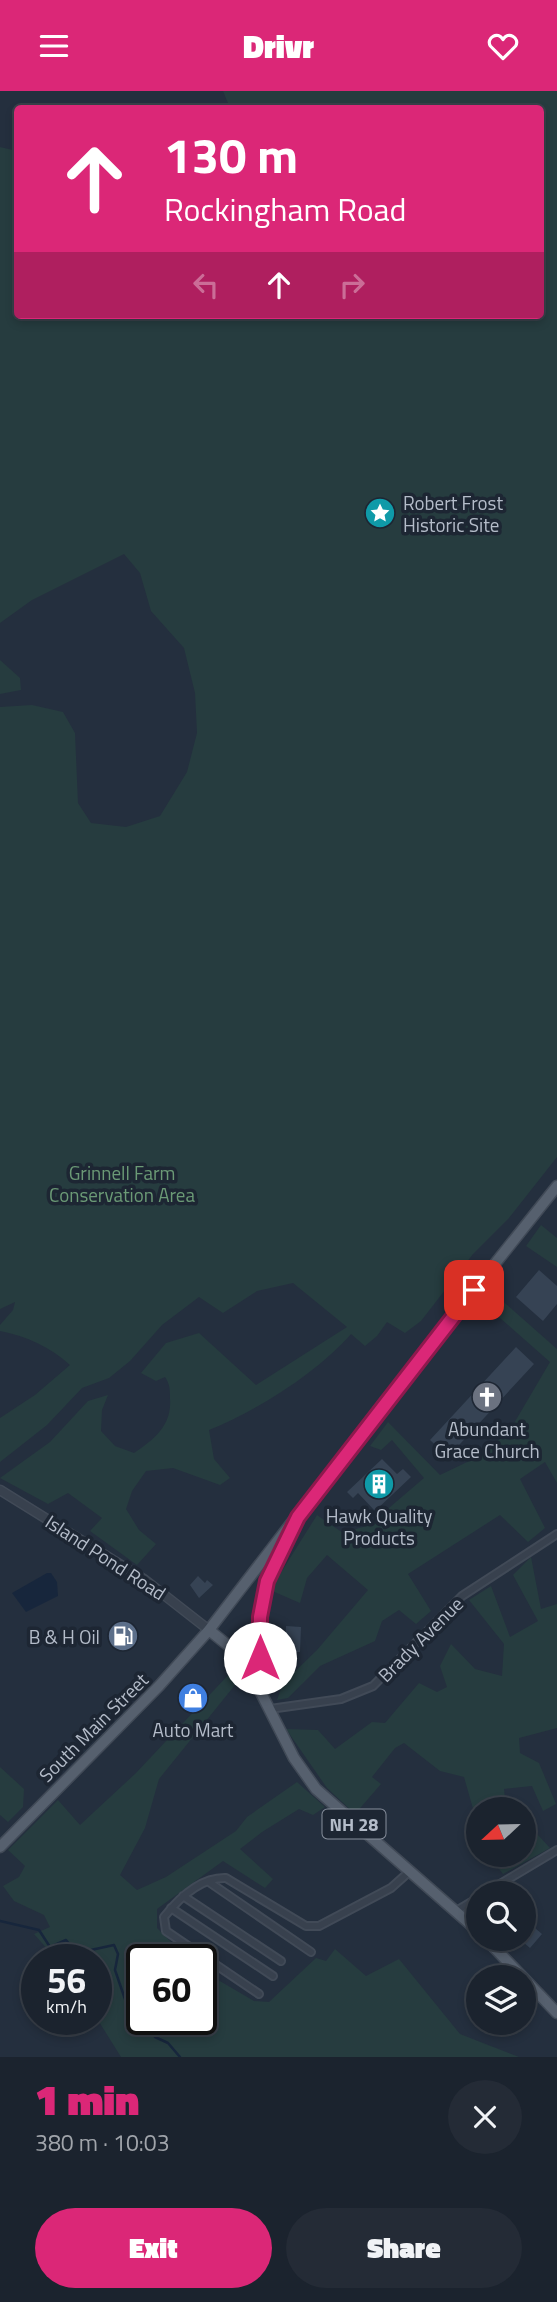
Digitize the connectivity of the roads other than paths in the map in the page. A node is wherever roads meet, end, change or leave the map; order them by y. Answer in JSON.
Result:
{"nodes":[{"id":1,"x":557,"y":1186,"type":"edge"},
{"id":2,"x":0,"y":1490,"type":"edge"},
{"id":3,"x":298,"y":1517,"type":"junction"},
{"id":4,"x":557,"y":1534,"type":"edge"},
{"id":5,"x":209,"y":1630,"type":"junction"},
{"id":6,"x":263,"y":1692,"type":"junction"},
{"id":7,"x":270,"y":1709,"type":"junction"},
{"id":8,"x":0,"y":1847,"type":"edge"},
{"id":9,"x":557,"y":1850,"type":"edge"},
{"id":10,"x":410,"y":1871,"type":"junction"},
{"id":11,"x":505,"y":1881,"type":"edge"},
{"id":12,"x":209,"y":1882,"type":"junction"},
{"id":13,"x":183,"y":1896,"type":"junction"},
{"id":14,"x":466,"y":1905,"type":"edge"},
{"id":15,"x":170,"y":1908,"type":"junction"},
{"id":16,"x":456,"y":1911,"type":"junction"},
{"id":17,"x":466,"y":1920,"type":"edge"},
{"id":18,"x":498,"y":1951,"type":"edge"},
{"id":19,"x":311,"y":1952,"type":"dead end"},
{"id":20,"x":281,"y":1961,"type":"dead end"},
{"id":21,"x":273,"y":1976,"type":"dead end"},
{"id":22,"x":259,"y":1994,"type":"dead end"},
{"id":23,"x":557,"y":2013,"type":"edge"}],
"edges":[{"from":1,"to":3,"type":"main road","number":"NH 28"},
{"from":2,"to":5,"type":"street","name":"Island Pond Road"},
{"from":3,"to":5,"type":"main road","number":"NH 28"},
{"from":3,"to":6,"type":"main road","number":"NH 28"},
{"from":4,"to":7,"type":"street","name":"Brady Avenue"},
{"from":5,"to":6,"type":"main road","number":"NH 28"},
{"from":5,"to":8,"type":"main road","name":"South Main Street"},
{"from":6,"to":7,"type":"main road","number":"NH 28"},
{"from":7,"to":10,"type":"main road","number":"NH 28"},
{"from":9,"to":11,"type":"street"},
{"from":10,"to":12,"type":"street"},
{"from":10,"to":16,"type":"main road","number":"NH 28"},
{"from":12,"to":13,"type":"street"},
{"from":12,"to":19,"type":"street"},
{"from":13,"to":15,"type":"street"},
{"from":13,"to":20,"type":"street"},
{"from":14,"to":16,"type":"street"},
{"from":15,"to":21,"type":"street"},
{"from":15,"to":22,"type":"street"},
{"from":16,"to":17,"type":"main road","number":"NH 28"},
{"from":18,"to":23,"type":"main road"}]}
